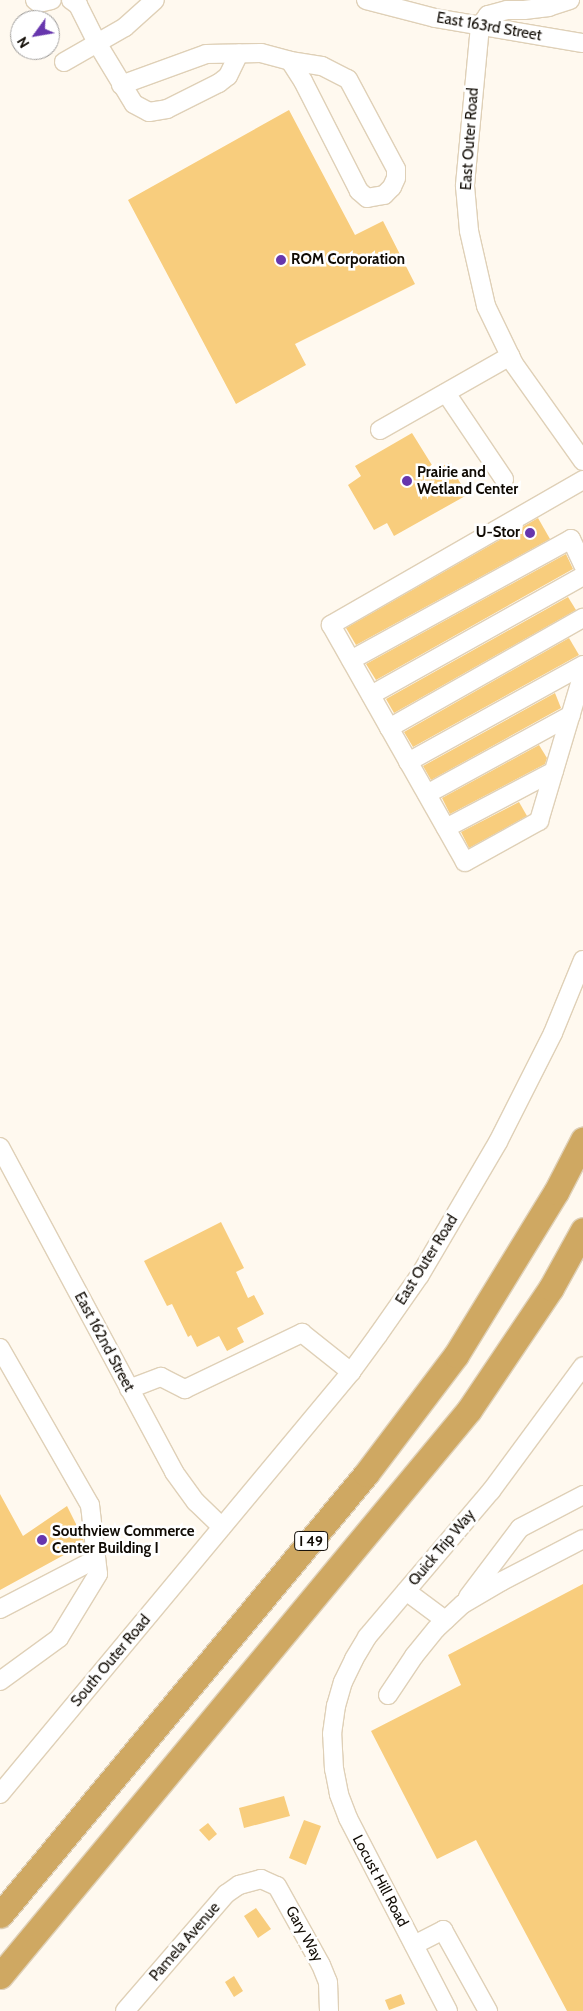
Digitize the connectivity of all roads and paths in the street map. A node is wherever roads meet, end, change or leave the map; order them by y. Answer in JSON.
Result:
{"nodes":[{"id":1,"x":35,"y":0,"type":"edge"},
{"id":2,"x":52,"y":0,"type":"edge"},
{"id":3,"x":71,"y":0,"type":"edge"},
{"id":4,"x":154,"y":0,"type":"edge"},
{"id":5,"x":366,"y":0,"type":"edge"},
{"id":6,"x":570,"y":0,"type":"edge"},
{"id":7,"x":480,"y":26,"type":"junction"},
{"id":8,"x":97,"y":43,"type":"junction"},
{"id":9,"x":583,"y":43,"type":"edge"},
{"id":10,"x":239,"y":53,"type":"junction"},
{"id":11,"x":290,"y":61,"type":"junction"},
{"id":12,"x":64,"y":62,"type":"dead end"},
{"id":13,"x":122,"y":85,"type":"junction"},
{"id":14,"x":510,"y":356,"type":"junction"},
{"id":15,"x":446,"y":393,"type":"junction"},
{"id":16,"x":380,"y":430,"type":"dead end"},
{"id":17,"x":583,"y":461,"type":"edge"},
{"id":18,"x":504,"y":479,"type":"dead end"},
{"id":19,"x":583,"y":480,"type":"edge"},
{"id":20,"x":583,"y":566,"type":"edge"},
{"id":21,"x":583,"y":576,"type":"edge"},
{"id":22,"x":583,"y":618,"type":"edge"},
{"id":23,"x":351,"y":660,"type":"junction"},
{"id":24,"x":583,"y":665,"type":"edge"},
{"id":25,"x":583,"y":673,"type":"edge"},
{"id":26,"x":371,"y":695,"type":"junction"},
{"id":27,"x":571,"y":715,"type":"junction"},
{"id":28,"x":389,"y":728,"type":"junction"},
{"id":29,"x":408,"y":762,"type":"junction"},
{"id":30,"x":554,"y":771,"type":"junction"},
{"id":31,"x":427,"y":794,"type":"junction"},
{"id":32,"x":446,"y":828,"type":"junction"},
{"id":33,"x":583,"y":960,"type":"edge"},
{"id":34,"x":583,"y":1140,"type":"edge"},
{"id":35,"x":0,"y":1147,"type":"edge"},
{"id":36,"x":583,"y":1230,"type":"edge"},
{"id":37,"x":0,"y":1348,"type":"edge"},
{"id":38,"x":583,"y":1366,"type":"edge"},
{"id":39,"x":351,"y":1372,"type":"junction"},
{"id":40,"x":129,"y":1389,"type":"junction"},
{"id":41,"x":583,"y":1495,"type":"edge"},
{"id":42,"x":222,"y":1528,"type":"junction"},
{"id":43,"x":583,"y":1539,"type":"edge"},
{"id":44,"x":96,"y":1559,"type":"junction"},
{"id":45,"x":406,"y":1591,"type":"junction"},
{"id":46,"x":463,"y":1604,"type":"junction"},
{"id":47,"x":0,"y":1610,"type":"edge"},
{"id":48,"x":445,"y":1620,"type":"junction"},
{"id":49,"x":0,"y":1681,"type":"edge"},
{"id":50,"x":388,"y":1695,"type":"dead end"},
{"id":51,"x":332,"y":1744,"type":"joint"},
{"id":52,"x":0,"y":1794,"type":"edge"},
{"id":53,"x":251,"y":1880,"type":"joint"},
{"id":54,"x":0,"y":1915,"type":"edge"},
{"id":55,"x":414,"y":1945,"type":"junction"},
{"id":56,"x":0,"y":1976,"type":"edge"},
{"id":57,"x":125,"y":2011,"type":"edge"},
{"id":58,"x":330,"y":2011,"type":"edge"},
{"id":59,"x":448,"y":2011,"type":"edge"},
{"id":60,"x":488,"y":2011,"type":"edge"}],
"edges":[{"from":1,"to":2,"type":"street"},
{"from":3,"to":8,"type":"street"},
{"from":4,"to":8,"type":"street"},
{"from":5,"to":7,"type":"street","name":"East 163rd Street"},
{"from":6,"to":7,"type":"street"},
{"from":7,"to":9,"type":"street","name":"East 163rd Street"},
{"from":7,"to":14,"type":"street","name":"East Outer Road"},
{"from":8,"to":12,"type":"street"},
{"from":8,"to":13,"type":"street"},
{"from":10,"to":11,"type":"street"},
{"from":10,"to":13,"type":"street"},
{"from":10,"to":13,"type":"street"},
{"from":11,"to":11,"type":"street"},
{"from":14,"to":15,"type":"street"},
{"from":14,"to":17,"type":"street","name":"East Outer Road"},
{"from":15,"to":16,"type":"street"},
{"from":15,"to":18,"type":"street"},
{"from":19,"to":23,"type":"street"},
{"from":20,"to":23,"type":"street"},
{"from":21,"to":26,"type":"street"},
{"from":22,"to":28,"type":"street"},
{"from":23,"to":26,"type":"street"},
{"from":24,"to":29,"type":"street"},
{"from":25,"to":27,"type":"street"},
{"from":26,"to":28,"type":"street"},
{"from":27,"to":30,"type":"street"},
{"from":27,"to":31,"type":"street"},
{"from":28,"to":29,"type":"street"},
{"from":29,"to":31,"type":"street"},
{"from":30,"to":32,"type":"street"},
{"from":30,"to":32,"type":"street"},
{"from":31,"to":32,"type":"street"},
{"from":33,"to":39,"type":"street","name":"East Outer Road"},
{"from":34,"to":54,"type":"highway","number":"I 49"},
{"from":35,"to":40,"type":"street","name":"East 162nd Street"},
{"from":36,"to":56,"type":"highway","number":"I 49"},
{"from":37,"to":44,"type":"street"},
{"from":38,"to":45,"type":"street","name":"Quick Trip Way"},
{"from":39,"to":40,"type":"street"},
{"from":39,"to":42,"type":"street","name":"East Outer Road"},
{"from":40,"to":42,"type":"street","name":"East 162nd Street"},
{"from":41,"to":46,"type":"street"},
{"from":42,"to":52,"type":"street","name":"South Outer Road"},
{"from":43,"to":46,"type":"street"},
{"from":44,"to":47,"type":"street"},
{"from":44,"to":49,"type":"street"},
{"from":45,"to":48,"type":"street"},
{"from":45,"to":51,"type":"street","name":"Quick Trip Way"},
{"from":46,"to":48,"type":"street"},
{"from":48,"to":50,"type":"street"},
{"from":51,"to":55,"type":"street","name":"Locust Hill Road"},
{"from":53,"to":57,"type":"street","name":"Pamela Avenue"},
{"from":53,"to":58,"type":"street","name":"Gary Way"},
{"from":55,"to":59,"type":"street","name":"Locust Hill Road"},
{"from":55,"to":60,"type":"street"}]}
